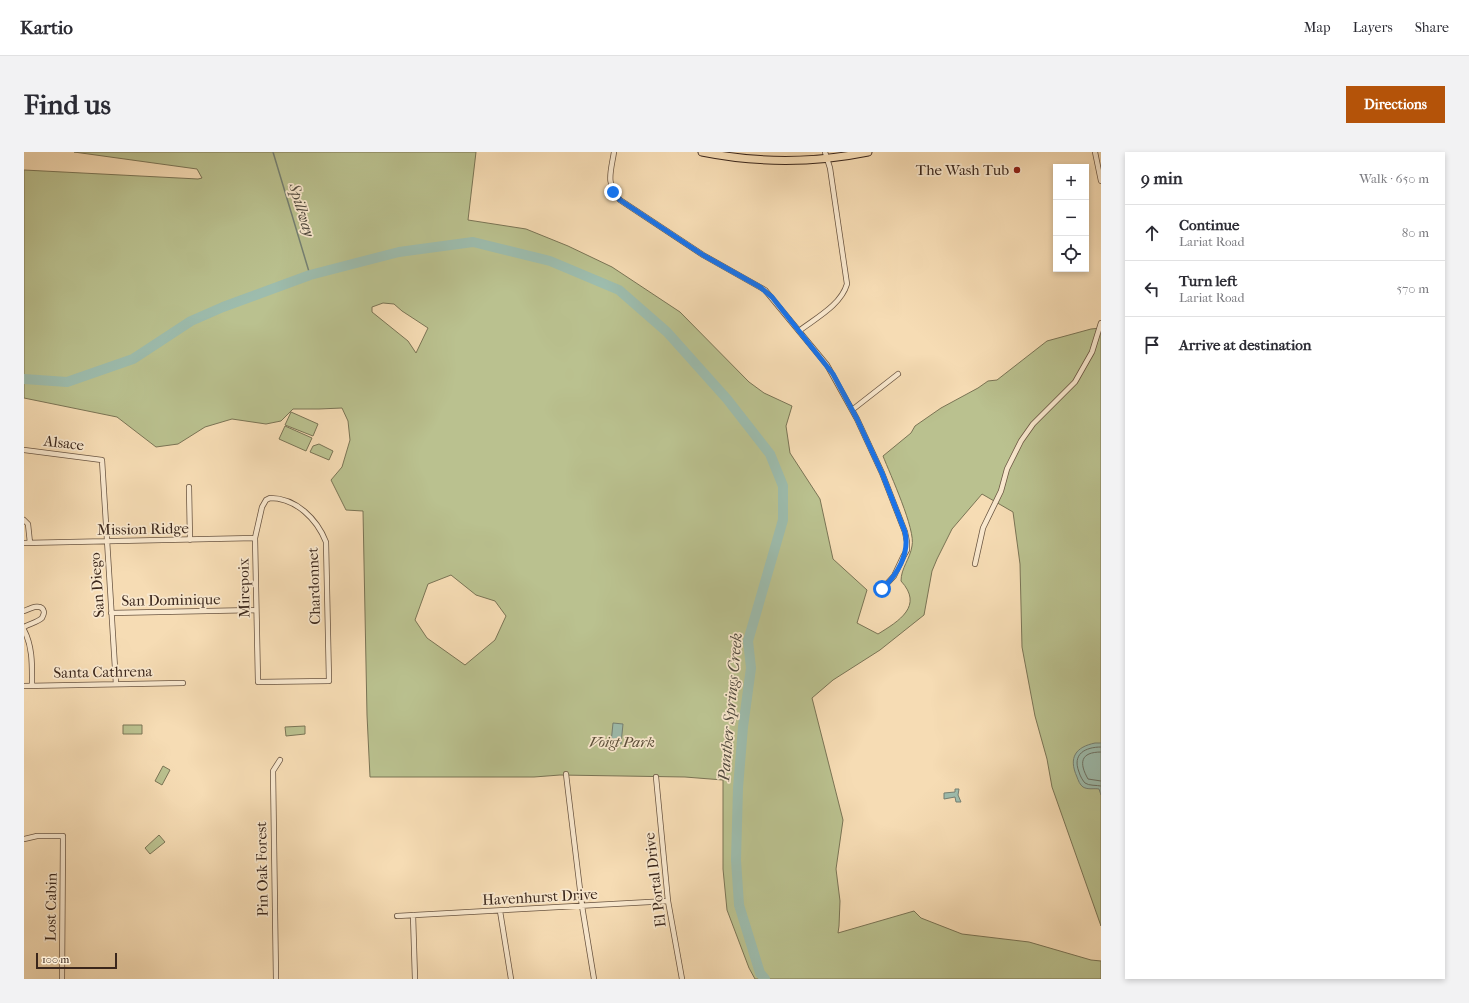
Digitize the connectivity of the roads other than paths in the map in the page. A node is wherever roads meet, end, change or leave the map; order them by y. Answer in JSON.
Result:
{"nodes":[{"id":1,"x":614,"y":152,"type":"edge"},
{"id":2,"x":702,"y":152,"type":"edge"},
{"id":3,"x":868,"y":152,"type":"edge"},
{"id":4,"x":1095,"y":152,"type":"edge"},
{"id":5,"x":826,"y":155,"type":"edge"},
{"id":6,"x":1101,"y":181,"type":"edge"},
{"id":7,"x":1101,"y":323,"type":"edge"},
{"id":8,"x":799,"y":331,"type":"junction"},
{"id":9,"x":898,"y":374,"type":"dead end"},
{"id":10,"x":852,"y":410,"type":"junction"},
{"id":11,"x":24,"y":450,"type":"edge"},
{"id":12,"x":102,"y":460,"type":"joint"},
{"id":13,"x":189,"y":487,"type":"dead end"},
{"id":14,"x":270,"y":498,"type":"joint"},
{"id":15,"x":24,"y":520,"type":"edge"},
{"id":16,"x":256,"y":538,"type":"junction"},
{"id":17,"x":190,"y":540,"type":"junction"},
{"id":18,"x":24,"y":542,"type":"edge"},
{"id":19,"x":30,"y":542,"type":"junction"},
{"id":20,"x":106,"y":542,"type":"junction"},
{"id":21,"x":975,"y":564,"type":"dead end"},
{"id":22,"x":882,"y":589,"type":"dead end"},
{"id":23,"x":256,"y":610,"type":"junction"},
{"id":24,"x":24,"y":611,"type":"edge"},
{"id":25,"x":111,"y":613,"type":"junction"},
{"id":26,"x":24,"y":628,"type":"edge"},
{"id":27,"x":258,"y":682,"type":"joint"},
{"id":28,"x":183,"y":683,"type":"dead end"},
{"id":29,"x":116,"y":684,"type":"junction"},
{"id":30,"x":32,"y":685,"type":"junction"},
{"id":31,"x":24,"y":686,"type":"edge"},
{"id":32,"x":280,"y":760,"type":"dead end"},
{"id":33,"x":566,"y":774,"type":"dead end"},
{"id":34,"x":656,"y":777,"type":"dead end"},
{"id":35,"x":24,"y":840,"type":"edge"},
{"id":36,"x":668,"y":901,"type":"junction"},
{"id":37,"x":582,"y":906,"type":"junction"},
{"id":38,"x":500,"y":911,"type":"junction"},
{"id":39,"x":413,"y":915,"type":"junction"},
{"id":40,"x":397,"y":916,"type":"dead end"},
{"id":41,"x":62,"y":979,"type":"edge"},
{"id":42,"x":276,"y":979,"type":"edge"},
{"id":43,"x":414,"y":979,"type":"edge"},
{"id":44,"x":511,"y":979,"type":"edge"},
{"id":45,"x":594,"y":979,"type":"edge"},
{"id":46,"x":682,"y":979,"type":"edge"}],
"edges":[{"from":1,"to":8,"type":"street"},
{"from":2,"to":5,"type":"main road"},
{"from":3,"to":5,"type":"main road"},
{"from":4,"to":6,"type":"street"},
{"from":5,"to":8,"type":"street"},
{"from":7,"to":21,"type":"street"},
{"from":8,"to":10,"type":"street"},
{"from":9,"to":10,"type":"street"},
{"from":10,"to":22,"type":"street"},
{"from":11,"to":12,"type":"street","name":"Alsace"},
{"from":12,"to":20,"type":"street","name":"San Diego"},
{"from":13,"to":17,"type":"street"},
{"from":14,"to":16,"type":"street","name":"Mirepoix"},
{"from":14,"to":27,"type":"street","name":"Chardonnet"},
{"from":15,"to":19,"type":"street"},
{"from":16,"to":17,"type":"street","name":"Mission Ridge"},
{"from":16,"to":23,"type":"street","name":"Mirepoix"},
{"from":17,"to":20,"type":"street","name":"Mission Ridge"},
{"from":18,"to":19,"type":"street","name":"Mission Ridge"},
{"from":19,"to":20,"type":"street","name":"Mission Ridge"},
{"from":20,"to":25,"type":"street","name":"San Diego"},
{"from":23,"to":25,"type":"street","name":"San Dominique"},
{"from":23,"to":27,"type":"street","name":"Mirepoix"},
{"from":24,"to":26,"type":"street"},
{"from":25,"to":29,"type":"street","name":"San Diego"},
{"from":26,"to":30,"type":"street"},
{"from":28,"to":29,"type":"street","name":"Santa Cathrena"},
{"from":29,"to":30,"type":"street","name":"Santa Cathrena"},
{"from":30,"to":31,"type":"street","name":"Santa Cathrena"},
{"from":32,"to":42,"type":"street","name":"Pin Oak Forest"},
{"from":33,"to":37,"type":"street"},
{"from":34,"to":36,"type":"street","name":"El Portal Drive"},
{"from":35,"to":41,"type":"street","name":"Lost Cabin"},
{"from":36,"to":37,"type":"street","name":"Havenhurst Drive"},
{"from":36,"to":46,"type":"street","name":"El Portal Drive"},
{"from":37,"to":38,"type":"street","name":"Havenhurst Drive"},
{"from":37,"to":45,"type":"street"},
{"from":38,"to":39,"type":"street","name":"Havenhurst Drive"},
{"from":38,"to":44,"type":"street"},
{"from":39,"to":40,"type":"street","name":"Havenhurst Drive"},
{"from":39,"to":43,"type":"street"}]}
